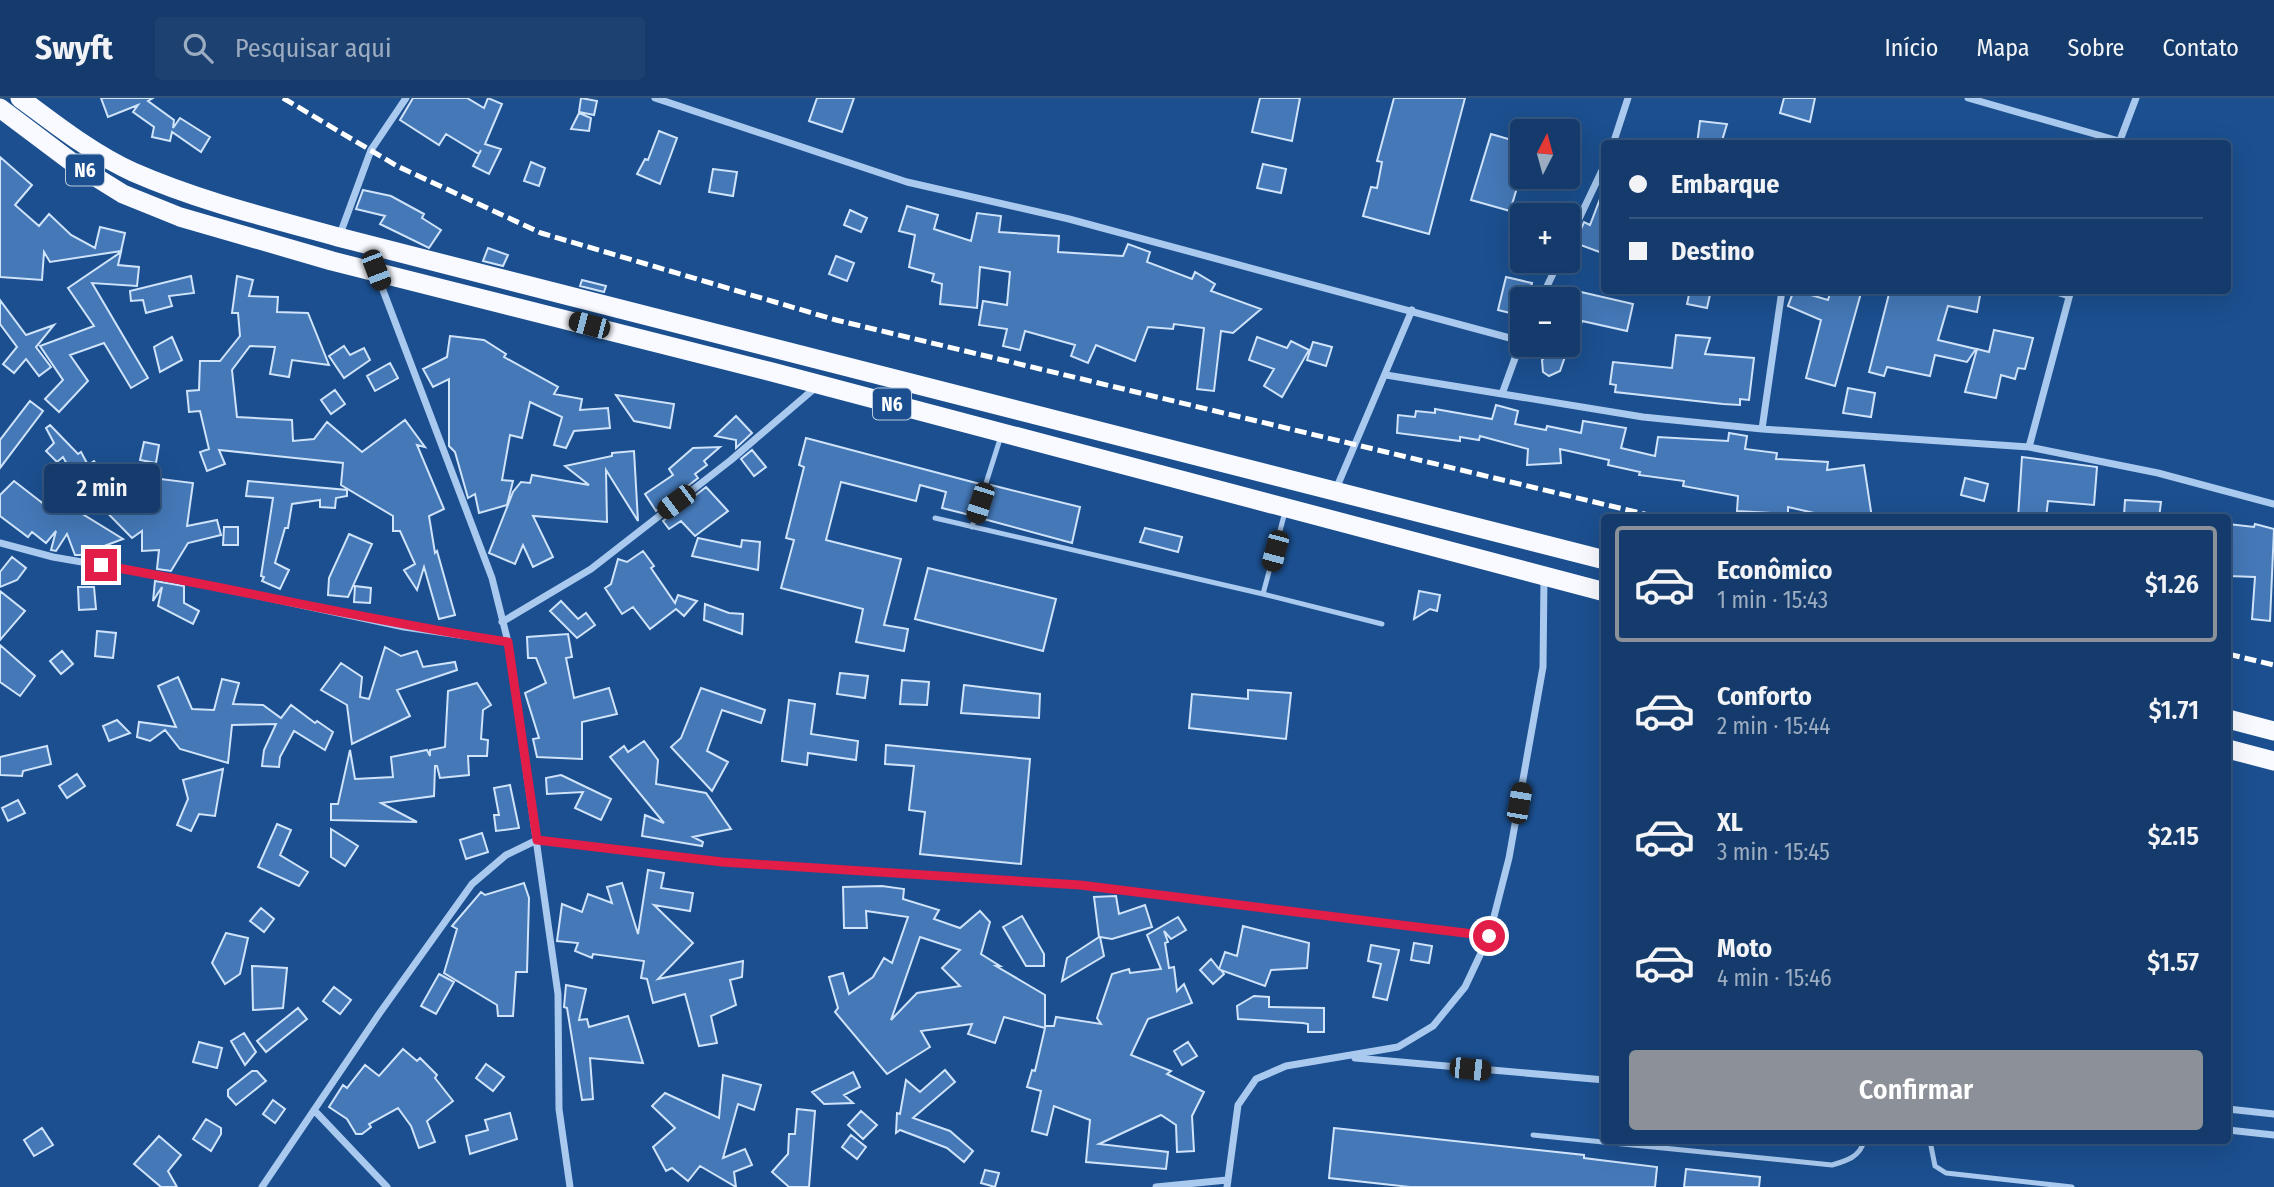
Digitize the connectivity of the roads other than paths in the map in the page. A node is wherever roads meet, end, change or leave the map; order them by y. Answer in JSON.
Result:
{"nodes":[{"id":1,"x":20,"y":98,"type":"edge"},
{"id":2,"x":406,"y":98,"type":"edge"},
{"id":3,"x":655,"y":98,"type":"edge"},
{"id":4,"x":1628,"y":98,"type":"edge"},
{"id":5,"x":1968,"y":98,"type":"edge"},
{"id":6,"x":2136,"y":98,"type":"edge"},
{"id":7,"x":0,"y":108,"type":"edge"},
{"id":8,"x":1614,"y":140,"type":"edge"},
{"id":9,"x":2112,"y":140,"type":"edge"},
{"id":10,"x":2120,"y":140,"type":"edge"},
{"id":11,"x":1601,"y":172,"type":"edge"},
{"id":12,"x":1580,"y":217,"type":"edge"},
{"id":13,"x":338,"y":237,"type":"junction"},
{"id":14,"x":376,"y":270,"type":"junction"},
{"id":15,"x":1781,"y":294,"type":"edge"},
{"id":16,"x":2070,"y":294,"type":"edge"},
{"id":17,"x":1412,"y":310,"type":"junction"},
{"id":18,"x":1510,"y":337,"type":"edge"},
{"id":19,"x":1516,"y":357,"type":"edge"},
{"id":20,"x":1386,"y":375,"type":"junction"},
{"id":21,"x":819,"y":384,"type":"junction"},
{"id":22,"x":1502,"y":394,"type":"junction"},
{"id":23,"x":1762,"y":429,"type":"junction"},
{"id":24,"x":1002,"y":433,"type":"junction"},
{"id":25,"x":2029,"y":447,"type":"junction"},
{"id":26,"x":1336,"y":490,"type":"junction"},
{"id":27,"x":2274,"y":504,"type":"edge"},
{"id":28,"x":1286,"y":509,"type":"junction"},
{"id":29,"x":935,"y":518,"type":"dead end"},
{"id":30,"x":972,"y":527,"type":"junction"},
{"id":31,"x":0,"y":543,"type":"edge"},
{"id":32,"x":1601,"y":559,"type":"edge"},
{"id":33,"x":1544,"y":577,"type":"junction"},
{"id":34,"x":1601,"y":591,"type":"edge"},
{"id":35,"x":1263,"y":594,"type":"junction"},
{"id":36,"x":502,"y":622,"type":"junction"},
{"id":37,"x":1382,"y":624,"type":"dead end"},
{"id":38,"x":508,"y":642,"type":"junction"},
{"id":39,"x":2231,"y":720,"type":"edge"},
{"id":40,"x":2274,"y":731,"type":"edge"},
{"id":41,"x":2231,"y":750,"type":"edge"},
{"id":42,"x":2274,"y":761,"type":"edge"},
{"id":43,"x":537,"y":840,"type":"junction"},
{"id":44,"x":1489,"y":936,"type":"junction"},
{"id":45,"x":1344,"y":1057,"type":"junction"},
{"id":46,"x":1601,"y":1080,"type":"edge"},
{"id":47,"x":2231,"y":1109,"type":"edge"},
{"id":48,"x":314,"y":1110,"type":"junction"},
{"id":49,"x":2274,"y":1114,"type":"edge"},
{"id":50,"x":2231,"y":1130,"type":"edge"},
{"id":51,"x":1533,"y":1135,"type":"dead end"},
{"id":52,"x":2274,"y":1135,"type":"edge"},
{"id":53,"x":1601,"y":1142,"type":"edge"},
{"id":54,"x":1623,"y":1144,"type":"edge"},
{"id":55,"x":1864,"y":1144,"type":"edge"},
{"id":56,"x":1931,"y":1144,"type":"edge"},
{"id":57,"x":1227,"y":1184,"type":"edge"},
{"id":58,"x":262,"y":1187,"type":"edge"},
{"id":59,"x":387,"y":1187,"type":"edge"},
{"id":60,"x":570,"y":1187,"type":"edge"},
{"id":61,"x":1156,"y":1187,"type":"edge"},
{"id":62,"x":2072,"y":1187,"type":"edge"}],
"edges":[{"from":1,"to":13,"type":"highway","number":"N6"},
{"from":2,"to":13,"type":"street"},
{"from":3,"to":17,"type":"street"},
{"from":4,"to":8,"type":"street"},
{"from":5,"to":9,"type":"street"},
{"from":6,"to":10,"type":"street"},
{"from":7,"to":14,"type":"highway","number":"N6"},
{"from":11,"to":12,"type":"street"},
{"from":13,"to":26,"type":"highway","number":"N6"},
{"from":14,"to":21,"type":"highway","number":"N6"},
{"from":14,"to":36,"type":"street"},
{"from":15,"to":23,"type":"street"},
{"from":16,"to":25,"type":"street"},
{"from":17,"to":18,"type":"street"},
{"from":17,"to":20,"type":"street"},
{"from":19,"to":22,"type":"street"},
{"from":20,"to":22,"type":"street"},
{"from":20,"to":26,"type":"street"},
{"from":21,"to":24,"type":"highway","number":"N6"},
{"from":21,"to":36,"type":"street"},
{"from":22,"to":23,"type":"street"},
{"from":23,"to":25,"type":"street"},
{"from":24,"to":28,"type":"highway","number":"N6"},
{"from":24,"to":30,"type":"lane"},
{"from":25,"to":27,"type":"street"},
{"from":26,"to":32,"type":"highway","number":"N6"},
{"from":28,"to":33,"type":"highway","number":"N6"},
{"from":28,"to":35,"type":"lane"},
{"from":29,"to":30,"type":"lane"},
{"from":30,"to":35,"type":"lane"},
{"from":31,"to":38,"type":"street"},
{"from":33,"to":34,"type":"highway","number":"N6"},
{"from":33,"to":44,"type":"street"},
{"from":35,"to":37,"type":"lane"},
{"from":36,"to":38,"type":"street"},
{"from":38,"to":43,"type":"street"},
{"from":39,"to":40,"type":"highway"},
{"from":41,"to":42,"type":"highway"},
{"from":43,"to":44,"type":"street"},
{"from":43,"to":48,"type":"street"},
{"from":43,"to":60,"type":"street"},
{"from":44,"to":45,"type":"street"},
{"from":45,"to":46,"type":"street"},
{"from":45,"to":57,"type":"street"},
{"from":47,"to":49,"type":"street"},
{"from":48,"to":58,"type":"street"},
{"from":48,"to":59,"type":"street"},
{"from":50,"to":52,"type":"street"},
{"from":51,"to":53,"type":"lane"},
{"from":54,"to":55,"type":"lane"},
{"from":56,"to":62,"type":"lane"},
{"from":57,"to":61,"type":"street"}]}
